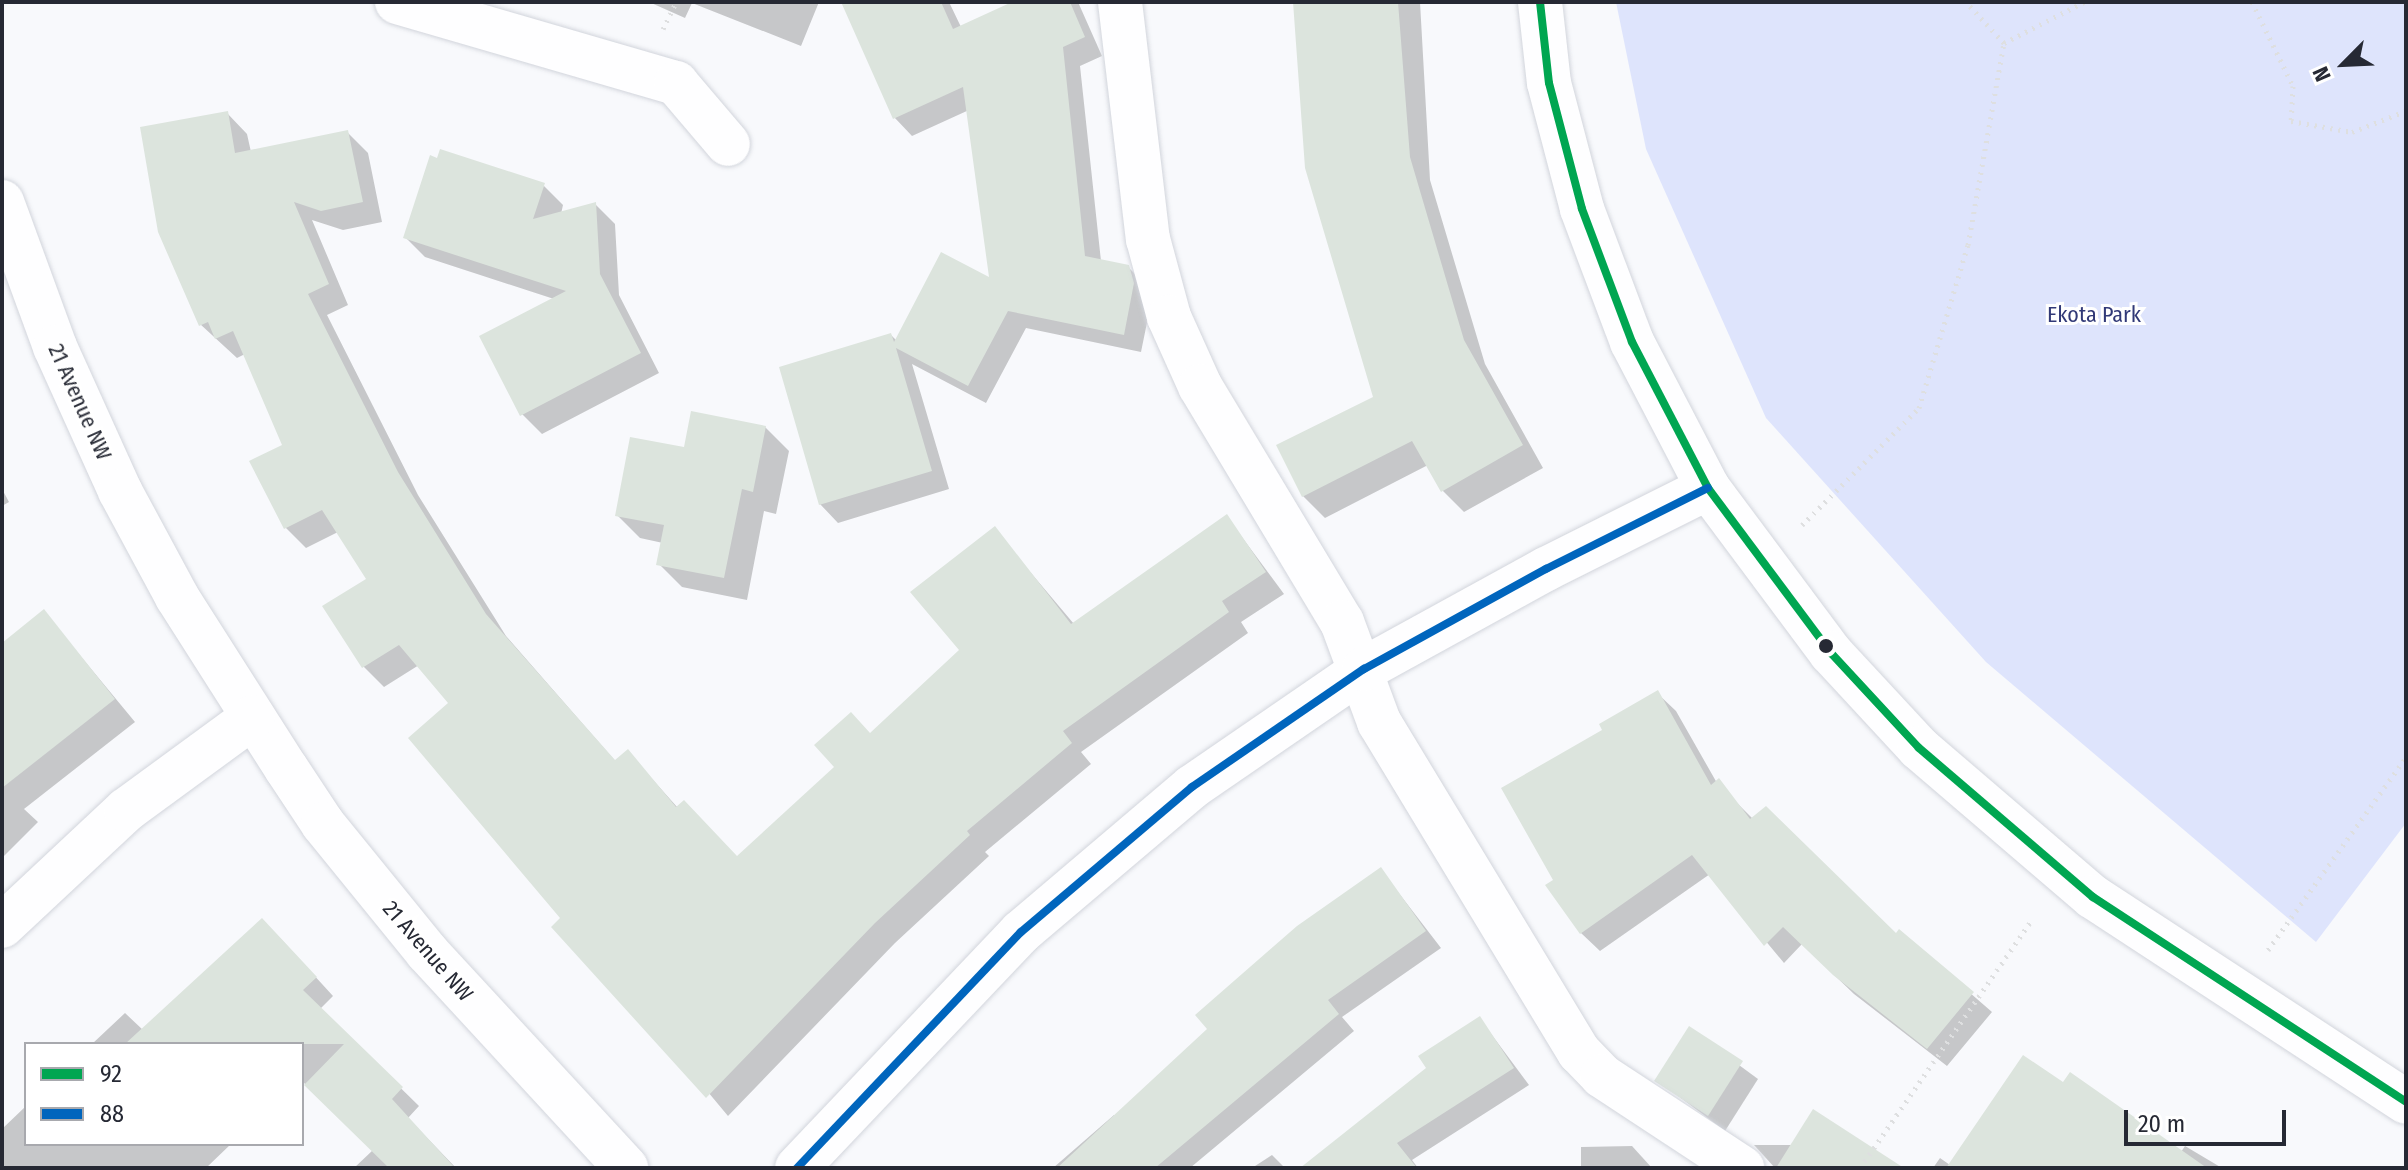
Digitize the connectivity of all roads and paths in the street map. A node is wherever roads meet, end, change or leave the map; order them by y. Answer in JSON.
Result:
{"nodes":[{"id":1,"x":397,"y":2,"type":"edge"},
{"id":2,"x":676,"y":2,"type":"edge"},
{"id":3,"x":1120,"y":2,"type":"edge"},
{"id":4,"x":1540,"y":2,"type":"edge"},
{"id":5,"x":1966,"y":2,"type":"edge"},
{"id":6,"x":2084,"y":2,"type":"edge"},
{"id":7,"x":2252,"y":2,"type":"edge"},
{"id":8,"x":2004,"y":43,"type":"junction"},
{"id":9,"x":656,"y":45,"type":"dead end"},
{"id":10,"x":2406,"y":111,"type":"edge"},
{"id":11,"x":728,"y":144,"type":"dead end"},
{"id":12,"x":2,"y":202,"type":"edge"},
{"id":13,"x":1708,"y":488,"type":"junction"},
{"id":14,"x":1802,"y":525,"type":"dead end"},
{"id":15,"x":1364,"y":669,"type":"junction"},
{"id":16,"x":253,"y":717,"type":"junction"},
{"id":17,"x":2406,"y":757,"type":"edge"},
{"id":18,"x":2031,"y":921,"type":"dead end"},
{"id":19,"x":2,"y":926,"type":"edge"},
{"id":20,"x":2268,"y":950,"type":"dead end"},
{"id":21,"x":2406,"y":1102,"type":"edge"},
{"id":22,"x":626,"y":1168,"type":"edge"},
{"id":23,"x":797,"y":1168,"type":"edge"},
{"id":24,"x":1742,"y":1168,"type":"edge"},
{"id":25,"x":1860,"y":1168,"type":"edge"}],
"edges":[{"from":1,"to":11,"type":"street"},
{"from":2,"to":9,"type":"path"},
{"from":3,"to":15,"type":"street"},
{"from":4,"to":13,"type":"street"},
{"from":5,"to":8,"type":"path"},
{"from":6,"to":8,"type":"path"},
{"from":7,"to":10,"type":"path"},
{"from":8,"to":14,"type":"path"},
{"from":12,"to":16,"type":"street","name":"21 Avenue NW"},
{"from":13,"to":15,"type":"street"},
{"from":13,"to":21,"type":"street"},
{"from":15,"to":23,"type":"street"},
{"from":15,"to":24,"type":"street"},
{"from":16,"to":19,"type":"street"},
{"from":16,"to":22,"type":"street","name":"21 Avenue NW"},
{"from":17,"to":20,"type":"path"},
{"from":18,"to":25,"type":"path"}]}
